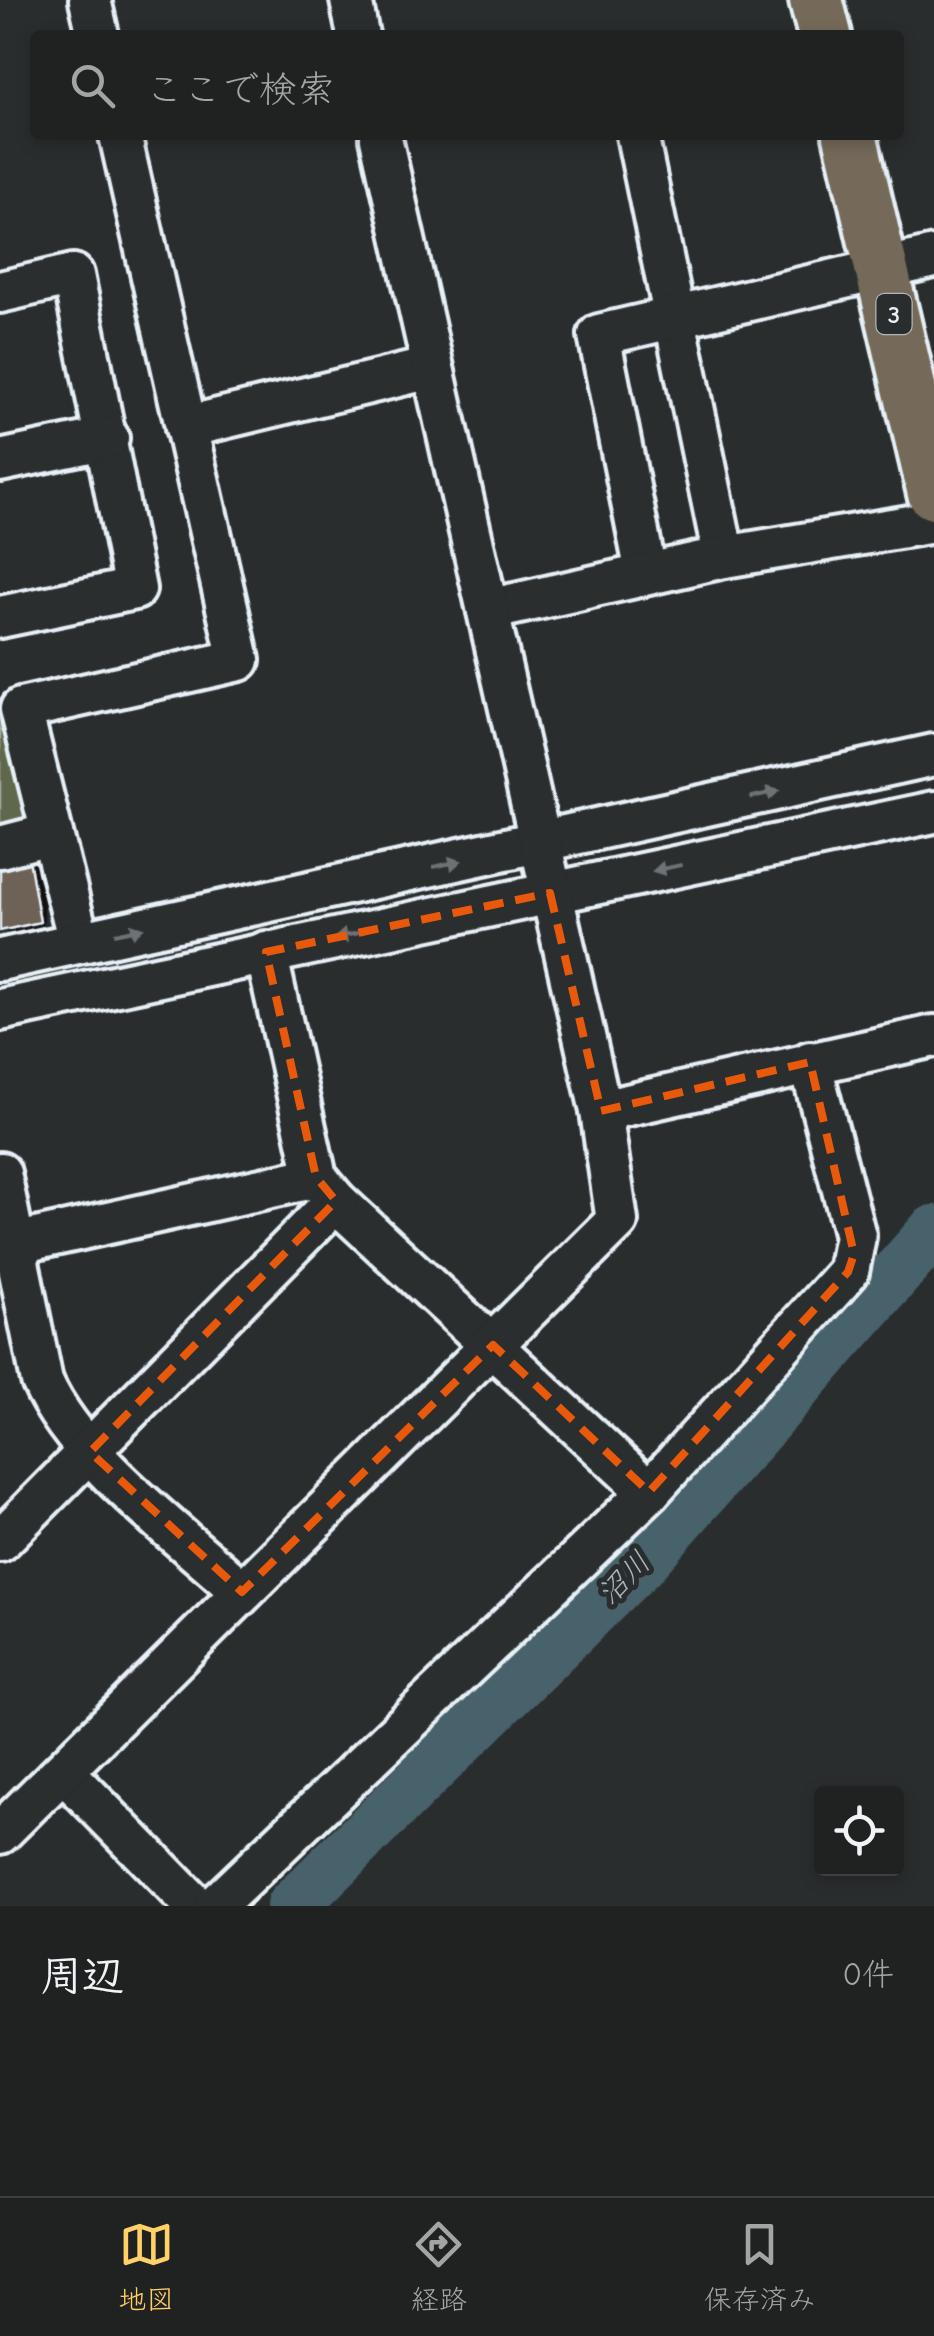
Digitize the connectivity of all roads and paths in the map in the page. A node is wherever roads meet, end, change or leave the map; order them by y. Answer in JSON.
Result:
{"nodes":[{"id":1,"x":90,"y":0,"type":"edge"},
{"id":2,"x":351,"y":0,"type":"edge"},
{"id":3,"x":816,"y":0,"type":"edge"},
{"id":4,"x":97,"y":30,"type":"edge"},
{"id":5,"x":357,"y":30,"type":"edge"},
{"id":6,"x":824,"y":30,"type":"edge"},
{"id":7,"x":121,"y":140,"type":"edge"},
{"id":8,"x":386,"y":140,"type":"edge"},
{"id":9,"x":639,"y":140,"type":"edge"},
{"id":10,"x":852,"y":140,"type":"edge"},
{"id":11,"x":909,"y":262,"type":"edge"},
{"id":12,"x":0,"y":292,"type":"edge"},
{"id":13,"x":674,"y":318,"type":"junction"},
{"id":14,"x":432,"y":368,"type":"junction"},
{"id":15,"x":186,"y":426,"type":"junction"},
{"id":16,"x":108,"y":438,"type":"junction"},
{"id":17,"x":0,"y":461,"type":"edge"},
{"id":18,"x":934,"y":493,"type":"edge"},
{"id":19,"x":934,"y":522,"type":"edge"},
{"id":20,"x":724,"y":557,"type":"junction"},
{"id":21,"x":646,"y":573,"type":"junction"},
{"id":22,"x":488,"y":610,"type":"junction"},
{"id":23,"x":0,"y":617,"type":"edge"},
{"id":24,"x":934,"y":755,"type":"edge"},
{"id":25,"x":934,"y":812,"type":"edge"},
{"id":26,"x":50,"y":834,"type":"junction"},
{"id":27,"x":540,"y":845,"type":"junction"},
{"id":28,"x":0,"y":847,"type":"edge"},
{"id":29,"x":550,"y":893,"type":"junction"},
{"id":30,"x":79,"y":942,"type":"junction"},
{"id":31,"x":266,"y":952,"type":"junction"},
{"id":32,"x":0,"y":960,"type":"edge"},
{"id":33,"x":0,"y":1010,"type":"edge"},
{"id":34,"x":934,"y":1036,"type":"edge"},
{"id":35,"x":810,"y":1062,"type":"junction"},
{"id":36,"x":601,"y":1111,"type":"junction"},
{"id":37,"x":0,"y":1173,"type":"edge"},
{"id":38,"x":326,"y":1189,"type":"junction"},
{"id":39,"x":6,"y":1246,"type":"edge"},
{"id":40,"x":492,"y":1345,"type":"junction"},
{"id":41,"x":90,"y":1452,"type":"junction"},
{"id":42,"x":649,"y":1492,"type":"junction"},
{"id":43,"x":0,"y":1541,"type":"edge"},
{"id":44,"x":242,"y":1592,"type":"junction"},
{"id":45,"x":65,"y":1773,"type":"junction"},
{"id":46,"x":0,"y":1833,"type":"edge"},
{"id":47,"x":195,"y":1906,"type":"edge"},
{"id":48,"x":215,"y":1906,"type":"edge"}],
"edges":[{"from":1,"to":4,"type":"street"},
{"from":2,"to":5,"type":"street"},
{"from":3,"to":6,"type":"main road"},
{"from":7,"to":15,"type":"street"},
{"from":8,"to":14,"type":"street"},
{"from":9,"to":13,"type":"street"},
{"from":10,"to":11,"type":"main road","number":"3"},
{"from":11,"to":13,"type":"street"},
{"from":11,"to":18,"type":"main road","number":"3"},
{"from":12,"to":16,"type":"street"},
{"from":13,"to":20,"type":"street"},
{"from":13,"to":21,"type":"street"},
{"from":14,"to":15,"type":"street"},
{"from":14,"to":22,"type":"street"},
{"from":15,"to":26,"type":"street"},
{"from":16,"to":17,"type":"street"},
{"from":16,"to":23,"type":"street"},
{"from":19,"to":20,"type":"street"},
{"from":20,"to":21,"type":"street"},
{"from":21,"to":22,"type":"street"},
{"from":22,"to":27,"type":"street"},
{"from":27,"to":24,"type":"street","one_way":true},
{"from":25,"to":29,"type":"street","one_way":true},
{"from":26,"to":28,"type":"street"},
{"from":26,"to":30,"type":"street"},
{"from":27,"to":29,"type":"street"},
{"from":30,"to":27,"type":"street","one_way":true},
{"from":29,"to":31,"type":"street","one_way":true},
{"from":29,"to":36,"type":"street"},
{"from":30,"to":32,"type":"street"},
{"from":31,"to":33,"type":"street"},
{"from":31,"to":38,"type":"street"},
{"from":34,"to":35,"type":"street"},
{"from":35,"to":36,"type":"street"},
{"from":35,"to":42,"type":"street"},
{"from":36,"to":40,"type":"street"},
{"from":37,"to":39,"type":"street"},
{"from":38,"to":39,"type":"street"},
{"from":38,"to":40,"type":"street"},
{"from":38,"to":41,"type":"street"},
{"from":39,"to":41,"type":"street"},
{"from":40,"to":42,"type":"street"},
{"from":40,"to":44,"type":"street"},
{"from":41,"to":43,"type":"street"},
{"from":41,"to":44,"type":"street"},
{"from":42,"to":48,"type":"street"},
{"from":44,"to":45,"type":"street"},
{"from":45,"to":46,"type":"street"},
{"from":45,"to":47,"type":"street"}]}
